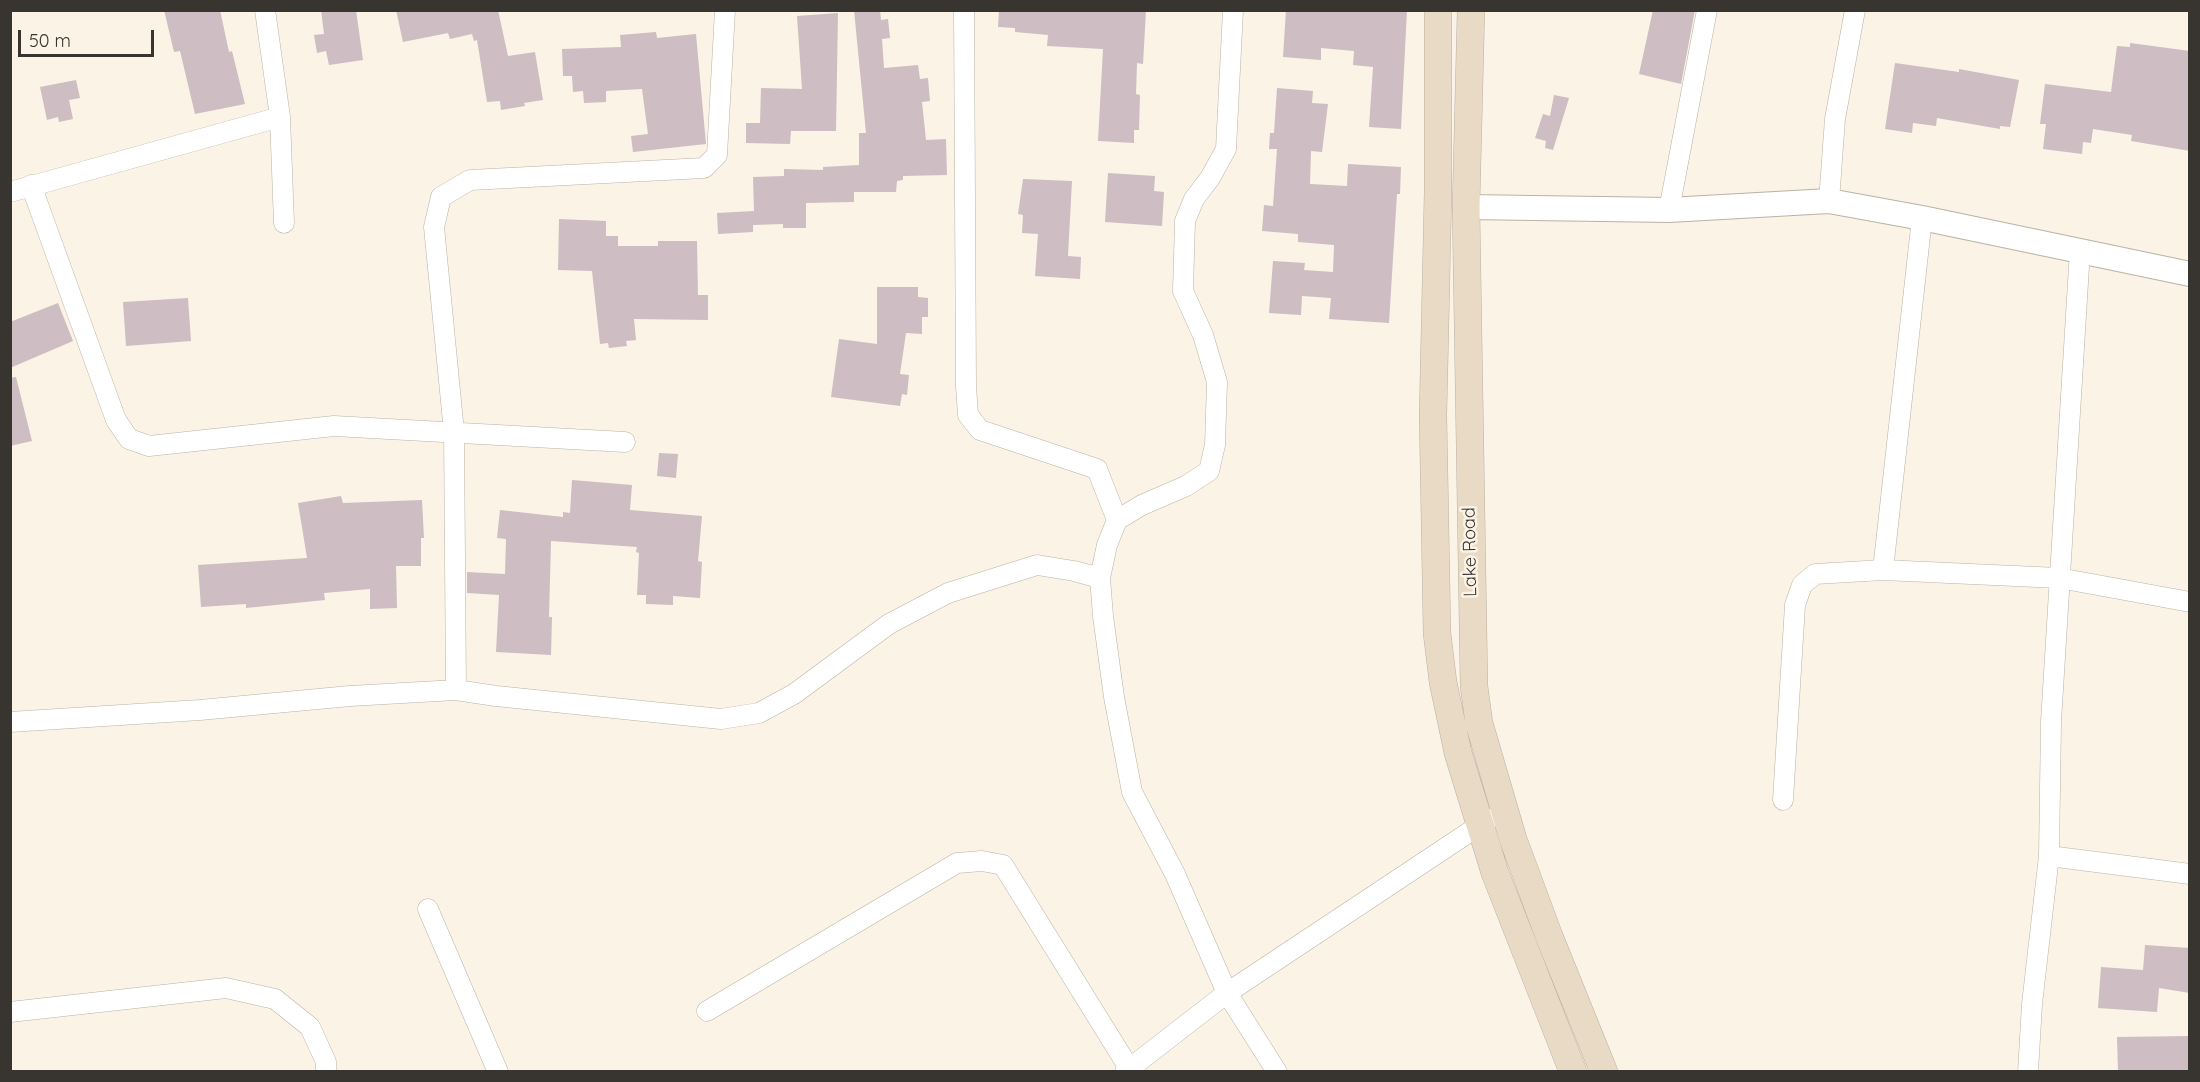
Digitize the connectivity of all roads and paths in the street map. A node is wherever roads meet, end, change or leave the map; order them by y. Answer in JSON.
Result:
{"nodes":[{"id":1,"x":265,"y":10,"type":"edge"},
{"id":2,"x":725,"y":10,"type":"edge"},
{"id":3,"x":964,"y":10,"type":"edge"},
{"id":4,"x":1233,"y":10,"type":"edge"},
{"id":5,"x":1438,"y":10,"type":"edge"},
{"id":6,"x":1471,"y":10,"type":"edge"},
{"id":7,"x":1707,"y":10,"type":"edge"},
{"id":8,"x":1855,"y":10,"type":"edge"},
{"id":9,"x":280,"y":117,"type":"junction"},
{"id":10,"x":31,"y":185,"type":"junction"},
{"id":11,"x":10,"y":192,"type":"edge"},
{"id":12,"x":1829,"y":201,"type":"junction"},
{"id":13,"x":1466,"y":207,"type":"junction"},
{"id":14,"x":1669,"y":210,"type":"junction"},
{"id":15,"x":1922,"y":218,"type":"junction"},
{"id":16,"x":284,"y":223,"type":"dead end"},
{"id":17,"x":2080,"y":250,"type":"junction"},
{"id":18,"x":2190,"y":274,"type":"edge"},
{"id":19,"x":453,"y":432,"type":"junction"},
{"id":20,"x":625,"y":442,"type":"dead end"},
{"id":21,"x":1116,"y":520,"type":"junction"},
{"id":22,"x":1883,"y":570,"type":"junction"},
{"id":23,"x":1100,"y":578,"type":"junction"},
{"id":24,"x":2059,"y":578,"type":"junction"},
{"id":25,"x":2190,"y":602,"type":"edge"},
{"id":26,"x":456,"y":690,"type":"junction"},
{"id":27,"x":10,"y":722,"type":"edge"},
{"id":28,"x":1783,"y":800,"type":"dead end"},
{"id":29,"x":1505,"y":811,"type":"junction"},
{"id":30,"x":1480,"y":824,"type":"junction"},
{"id":31,"x":2049,"y":856,"type":"junction"},
{"id":32,"x":2190,"y":874,"type":"edge"},
{"id":33,"x":428,"y":909,"type":"dead end"},
{"id":34,"x":1227,"y":993,"type":"junction"},
{"id":35,"x":707,"y":1011,"type":"dead end"},
{"id":36,"x":10,"y":1012,"type":"edge"},
{"id":37,"x":1127,"y":1070,"type":"edge"},
{"id":38,"x":326,"y":1071,"type":"edge"},
{"id":39,"x":498,"y":1071,"type":"edge"},
{"id":40,"x":1277,"y":1071,"type":"edge"},
{"id":41,"x":1573,"y":1071,"type":"edge"},
{"id":42,"x":1604,"y":1071,"type":"edge"},
{"id":43,"x":2028,"y":1071,"type":"edge"}],
"edges":[{"from":1,"to":9,"type":"street"},
{"from":2,"to":19,"type":"street"},
{"from":3,"to":21,"type":"street"},
{"from":4,"to":21,"type":"street"},
{"from":5,"to":30,"type":"main road","name":"Lake Road"},
{"from":6,"to":13,"type":"main road","name":"Lake Road"},
{"from":7,"to":14,"type":"street"},
{"from":8,"to":12,"type":"street"},
{"from":9,"to":10,"type":"street"},
{"from":9,"to":16,"type":"street"},
{"from":10,"to":11,"type":"street"},
{"from":10,"to":19,"type":"street"},
{"from":12,"to":14,"type":"street"},
{"from":12,"to":15,"type":"street"},
{"from":13,"to":14,"type":"street"},
{"from":13,"to":29,"type":"main road","name":"Lake Road"},
{"from":15,"to":17,"type":"street"},
{"from":15,"to":22,"type":"street"},
{"from":17,"to":18,"type":"street"},
{"from":17,"to":24,"type":"street"},
{"from":19,"to":20,"type":"street"},
{"from":19,"to":26,"type":"street"},
{"from":21,"to":23,"type":"street"},
{"from":22,"to":24,"type":"street"},
{"from":22,"to":28,"type":"street"},
{"from":23,"to":26,"type":"street"},
{"from":23,"to":34,"type":"street"},
{"from":24,"to":25,"type":"street"},
{"from":24,"to":31,"type":"street"},
{"from":26,"to":27,"type":"street"},
{"from":29,"to":30,"type":"street"},
{"from":29,"to":42,"type":"main road","name":"Lake Road"},
{"from":30,"to":34,"type":"street"},
{"from":30,"to":41,"type":"main road","name":"Lake Road"},
{"from":31,"to":32,"type":"street"},
{"from":31,"to":43,"type":"street"},
{"from":33,"to":39,"type":"street"},
{"from":34,"to":37,"type":"street"},
{"from":34,"to":40,"type":"street"},
{"from":35,"to":37,"type":"street"},
{"from":36,"to":38,"type":"street"}]}
